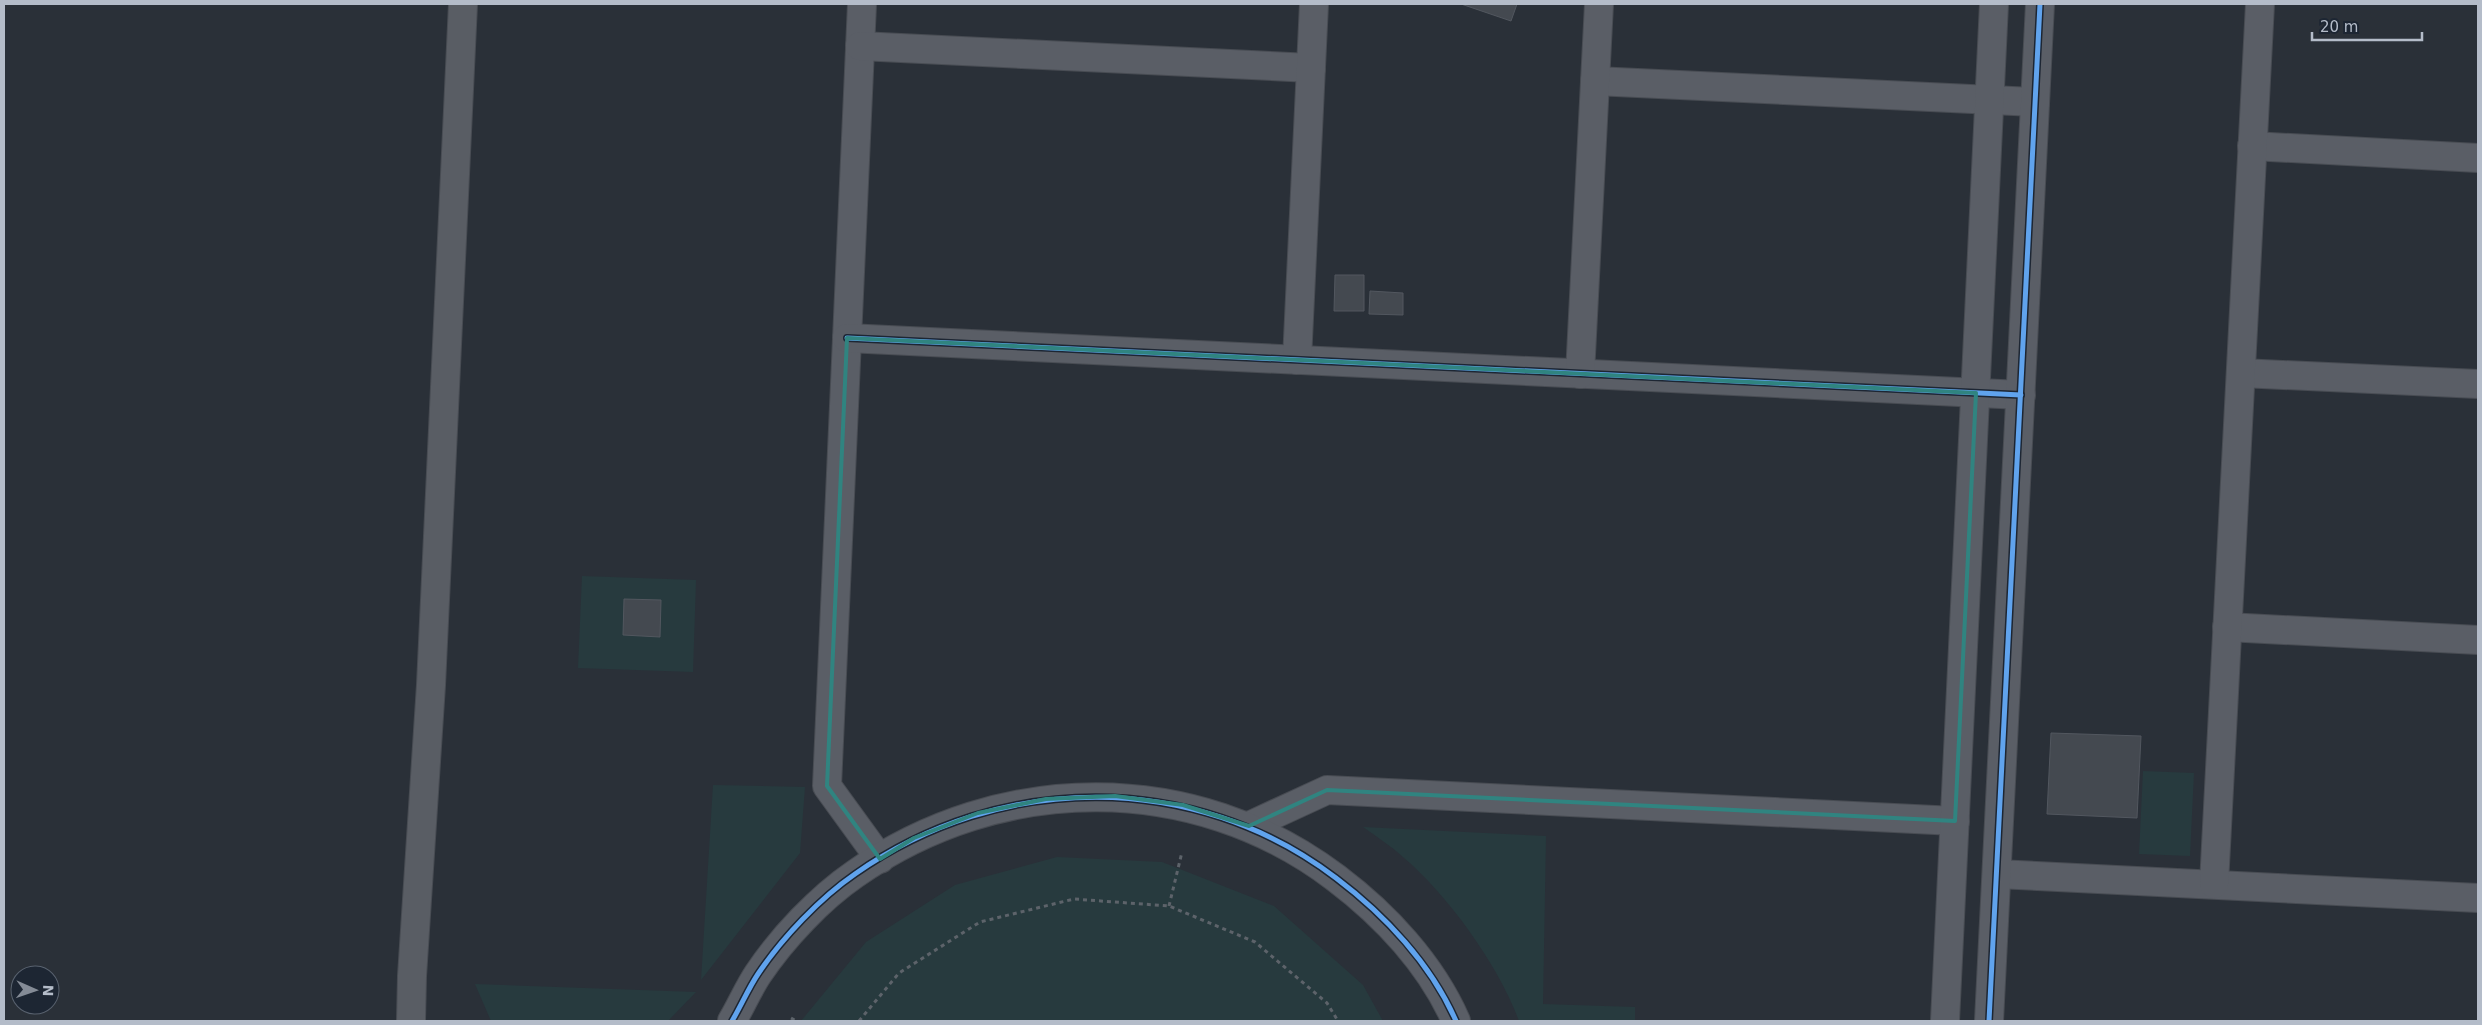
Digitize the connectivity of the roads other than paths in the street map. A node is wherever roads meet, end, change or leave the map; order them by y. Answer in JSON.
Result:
{"nodes":[{"id":1,"x":463,"y":4,"type":"edge"},
{"id":2,"x":862,"y":4,"type":"edge"},
{"id":3,"x":1314,"y":4,"type":"edge"},
{"id":4,"x":1599,"y":4,"type":"edge"},
{"id":5,"x":1994,"y":4,"type":"edge"},
{"id":6,"x":2040,"y":4,"type":"edge"},
{"id":7,"x":2260,"y":4,"type":"edge"},
{"id":8,"x":860,"y":46,"type":"junction"},
{"id":9,"x":1311,"y":68,"type":"junction"},
{"id":10,"x":1595,"y":81,"type":"junction"},
{"id":11,"x":1990,"y":100,"type":"junction"},
{"id":12,"x":2035,"y":102,"type":"junction"},
{"id":13,"x":2252,"y":146,"type":"junction"},
{"id":14,"x":2478,"y":158,"type":"edge"},
{"id":15,"x":847,"y":338,"type":"junction"},
{"id":16,"x":1298,"y":360,"type":"junction"},
{"id":17,"x":2240,"y":373,"type":"junction"},
{"id":18,"x":1580,"y":374,"type":"junction"},
{"id":19,"x":2478,"y":384,"type":"edge"},
{"id":20,"x":1976,"y":393,"type":"junction"},
{"id":21,"x":2021,"y":395,"type":"junction"},
{"id":22,"x":2227,"y":627,"type":"junction"},
{"id":23,"x":2478,"y":640,"type":"edge"},
{"id":24,"x":1955,"y":821,"type":"junction"},
{"id":25,"x":1249,"y":826,"type":"junction"},
{"id":26,"x":880,"y":859,"type":"junction"},
{"id":27,"x":1997,"y":874,"type":"junction"},
{"id":28,"x":2214,"y":884,"type":"junction"},
{"id":29,"x":2478,"y":898,"type":"edge"},
{"id":30,"x":411,"y":1021,"type":"edge"},
{"id":31,"x":732,"y":1021,"type":"edge"},
{"id":32,"x":1456,"y":1021,"type":"edge"},
{"id":33,"x":1945,"y":1021,"type":"edge"},
{"id":34,"x":1989,"y":1021,"type":"edge"}],
"edges":[{"from":1,"to":30,"type":"main road"},
{"from":2,"to":8,"type":"street"},
{"from":3,"to":9,"type":"street"},
{"from":4,"to":10,"type":"street"},
{"from":5,"to":11,"type":"street"},
{"from":6,"to":12,"type":"street"},
{"from":7,"to":13,"type":"street"},
{"from":8,"to":9,"type":"street"},
{"from":8,"to":15,"type":"street"},
{"from":9,"to":16,"type":"street"},
{"from":10,"to":11,"type":"street"},
{"from":10,"to":18,"type":"street"},
{"from":11,"to":12,"type":"street"},
{"from":11,"to":20,"type":"street"},
{"from":12,"to":21,"type":"street"},
{"from":13,"to":14,"type":"street"},
{"from":13,"to":17,"type":"street"},
{"from":15,"to":16,"type":"street"},
{"from":15,"to":26,"type":"street"},
{"from":16,"to":18,"type":"street"},
{"from":17,"to":19,"type":"street"},
{"from":17,"to":22,"type":"street"},
{"from":18,"to":20,"type":"street"},
{"from":20,"to":21,"type":"street"},
{"from":20,"to":24,"type":"street"},
{"from":21,"to":27,"type":"street"},
{"from":22,"to":23,"type":"street"},
{"from":22,"to":28,"type":"street"},
{"from":24,"to":25,"type":"street"},
{"from":24,"to":33,"type":"street"},
{"from":25,"to":26,"type":"street"},
{"from":25,"to":32,"type":"street"},
{"from":26,"to":31,"type":"street"},
{"from":27,"to":28,"type":"street"},
{"from":27,"to":34,"type":"street"},
{"from":28,"to":29,"type":"street"}]}
